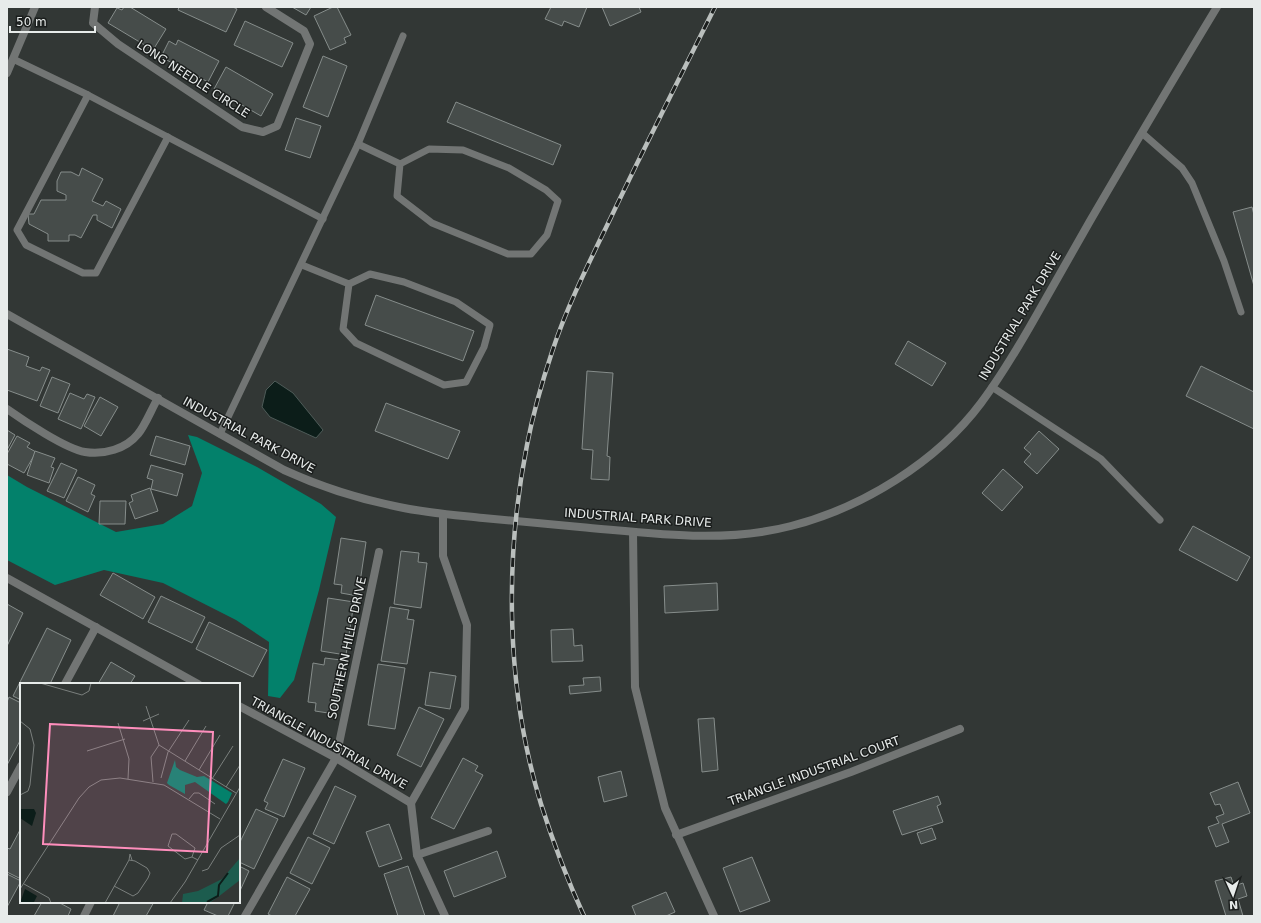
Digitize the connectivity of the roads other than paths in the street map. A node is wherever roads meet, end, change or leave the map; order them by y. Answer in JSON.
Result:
{"nodes":[{"id":1,"x":35,"y":7,"type":"edge"},
{"id":2,"x":95,"y":7,"type":"edge"},
{"id":3,"x":266,"y":7,"type":"edge"},
{"id":4,"x":1217,"y":7,"type":"edge"},
{"id":5,"x":403,"y":36,"type":"dead end"},
{"id":6,"x":13,"y":59,"type":"junction"},
{"id":7,"x":7,"y":73,"type":"edge"},
{"id":8,"x":88,"y":95,"type":"junction"},
{"id":9,"x":1142,"y":132,"type":"junction"},
{"id":10,"x":168,"y":137,"type":"junction"},
{"id":11,"x":358,"y":144,"type":"junction"},
{"id":12,"x":400,"y":164,"type":"junction"},
{"id":13,"x":323,"y":218,"type":"junction"},
{"id":14,"x":302,"y":265,"type":"junction"},
{"id":15,"x":349,"y":284,"type":"junction"},
{"id":16,"x":1241,"y":312,"type":"dead end"},
{"id":17,"x":7,"y":314,"type":"edge"},
{"id":18,"x":992,"y":387,"type":"junction"},
{"id":19,"x":158,"y":398,"type":"junction"},
{"id":20,"x":7,"y":409,"type":"edge"},
{"id":21,"x":220,"y":434,"type":"junction"},
{"id":22,"x":443,"y":514,"type":"junction"},
{"id":23,"x":1160,"y":520,"type":"dead end"},
{"id":24,"x":634,"y":532,"type":"junction"},
{"id":25,"x":379,"y":552,"type":"dead end"},
{"id":26,"x":7,"y":578,"type":"edge"},
{"id":27,"x":96,"y":627,"type":"junction"},
{"id":28,"x":67,"y":683,"type":"edge"},
{"id":29,"x":196,"y":683,"type":"edge"},
{"id":30,"x":240,"y":707,"type":"edge"},
{"id":31,"x":960,"y":729,"type":"dead end"},
{"id":32,"x":336,"y":758,"type":"junction"},
{"id":33,"x":20,"y":768,"type":"edge"},
{"id":34,"x":7,"y":792,"type":"edge"},
{"id":35,"x":411,"y":803,"type":"junction"},
{"id":36,"x":488,"y":831,"type":"dead end"},
{"id":37,"x":676,"y":835,"type":"junction"},
{"id":38,"x":417,"y":855,"type":"junction"},
{"id":39,"x":90,"y":903,"type":"edge"},
{"id":40,"x":84,"y":916,"type":"edge"},
{"id":41,"x":245,"y":916,"type":"edge"},
{"id":42,"x":445,"y":916,"type":"edge"},
{"id":43,"x":714,"y":916,"type":"edge"}],
"edges":[{"from":1,"to":6,"type":"street"},
{"from":2,"to":3,"type":"street","name":"LONG NEEDLE CIRCLE"},
{"from":4,"to":9,"type":"street","name":"INDUSTRIAL PARK DRIVE"},
{"from":5,"to":11,"type":"lane"},
{"from":6,"to":7,"type":"street"},
{"from":6,"to":8,"type":"lane"},
{"from":8,"to":10,"type":"lane"},
{"from":8,"to":10,"type":"lane"},
{"from":9,"to":16,"type":"lane"},
{"from":9,"to":18,"type":"street","name":"INDUSTRIAL PARK DRIVE"},
{"from":10,"to":13,"type":"lane"},
{"from":11,"to":12,"type":"lane"},
{"from":11,"to":13,"type":"lane"},
{"from":12,"to":12,"type":"lane"},
{"from":13,"to":14,"type":"lane"},
{"from":14,"to":15,"type":"lane"},
{"from":14,"to":21,"type":"lane"},
{"from":15,"to":15,"type":"lane"},
{"from":17,"to":19,"type":"street","name":"INDUSTRIAL PARK DRIVE"},
{"from":18,"to":23,"type":"lane"},
{"from":18,"to":24,"type":"street","name":"INDUSTRIAL PARK DRIVE"},
{"from":19,"to":20,"type":"street"},
{"from":19,"to":21,"type":"street","name":"INDUSTRIAL PARK DRIVE"},
{"from":21,"to":22,"type":"street","name":"INDUSTRIAL PARK DRIVE"},
{"from":22,"to":24,"type":"street","name":"INDUSTRIAL PARK DRIVE"},
{"from":22,"to":35,"type":"street","name":"TRIANGLE INDUSTRIAL DRIVE"},
{"from":24,"to":37,"type":"street"},
{"from":25,"to":32,"type":"street","name":"SOUTHERN HILLS DRIVE"},
{"from":26,"to":27,"type":"street"},
{"from":27,"to":28,"type":"street"},
{"from":27,"to":29,"type":"street"},
{"from":30,"to":32,"type":"street","name":"TRIANGLE INDUSTRIAL DRIVE"},
{"from":31,"to":37,"type":"street","name":"TRIANGLE INDUSTRIAL COURT"},
{"from":32,"to":35,"type":"street","name":"TRIANGLE INDUSTRIAL DRIVE"},
{"from":32,"to":41,"type":"street","name":"SOUTHERN HILLS DRIVE"},
{"from":33,"to":34,"type":"street"},
{"from":35,"to":38,"type":"street"},
{"from":36,"to":38,"type":"street"},
{"from":37,"to":43,"type":"street"},
{"from":38,"to":42,"type":"street"},
{"from":39,"to":40,"type":"street"}]}
